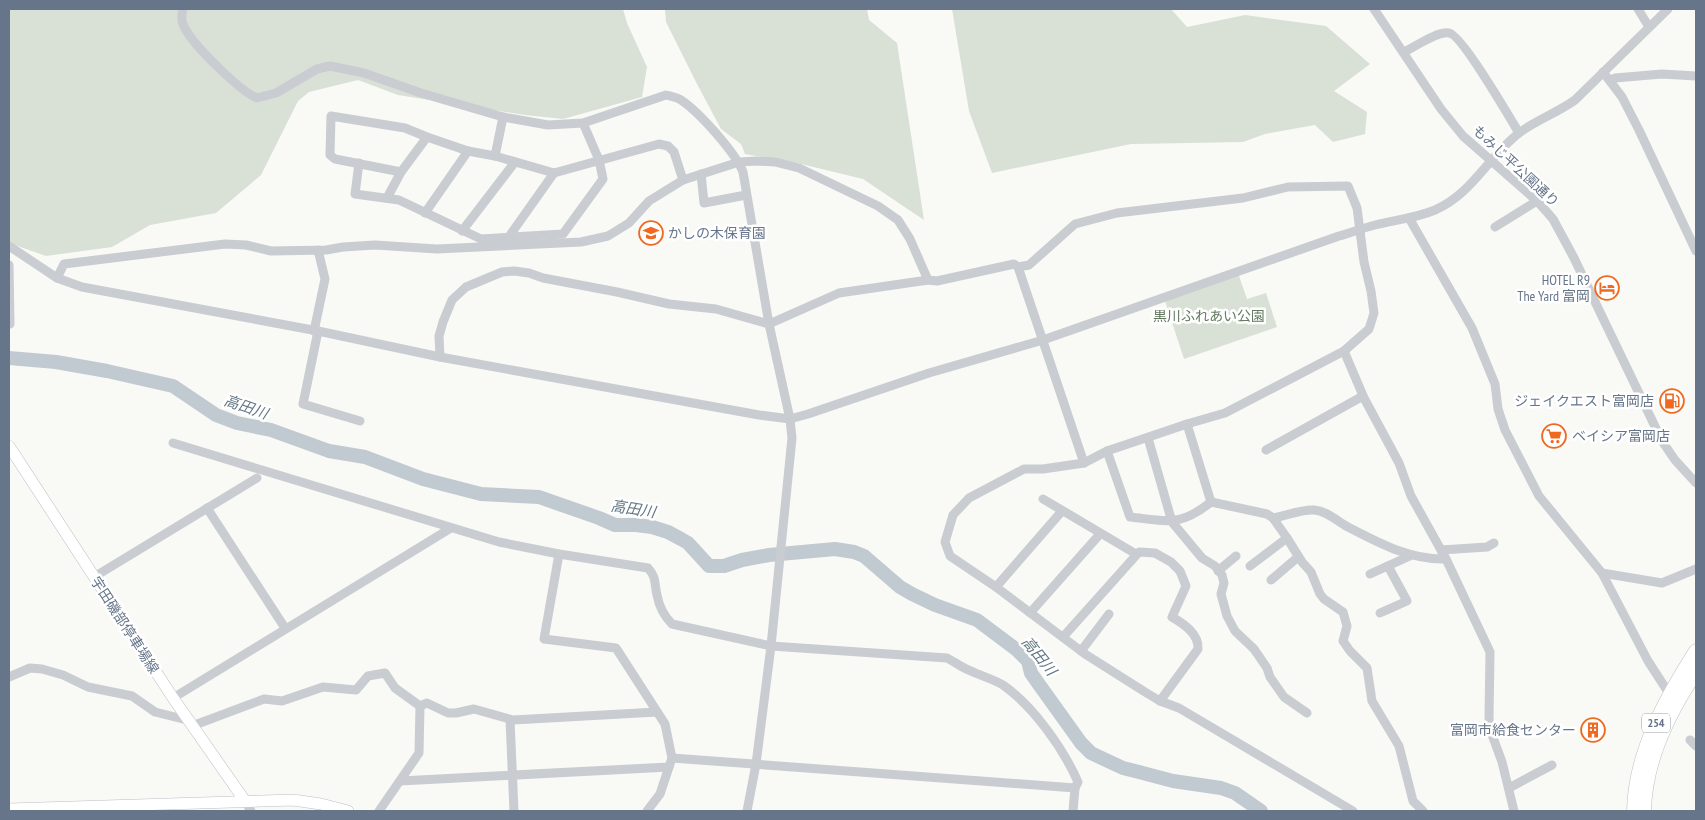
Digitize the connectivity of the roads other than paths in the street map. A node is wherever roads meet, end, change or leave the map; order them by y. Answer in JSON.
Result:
{"nodes":[{"id":1,"x":183,"y":9,"type":"edge"},
{"id":2,"x":1374,"y":9,"type":"edge"},
{"id":3,"x":1638,"y":9,"type":"edge"},
{"id":4,"x":1668,"y":9,"type":"edge"},
{"id":5,"x":1650,"y":27,"type":"junction"},
{"id":6,"x":1404,"y":52,"type":"junction"},
{"id":7,"x":1603,"y":72,"type":"junction"},
{"id":8,"x":1696,"y":76,"type":"edge"},
{"id":9,"x":1611,"y":80,"type":"junction"},
{"id":10,"x":503,"y":117,"type":"junction"},
{"id":11,"x":583,"y":123,"type":"junction"},
{"id":12,"x":1519,"y":133,"type":"junction"},
{"id":13,"x":427,"y":137,"type":"junction"},
{"id":14,"x":468,"y":151,"type":"junction"},
{"id":15,"x":495,"y":156,"type":"junction"},
{"id":16,"x":598,"y":160,"type":"junction"},
{"id":17,"x":1491,"y":161,"type":"junction"},
{"id":18,"x":515,"y":162,"type":"junction"},
{"id":19,"x":739,"y":162,"type":"junction"},
{"id":20,"x":359,"y":163,"type":"junction"},
{"id":21,"x":401,"y":172,"type":"junction"},
{"id":22,"x":554,"y":173,"type":"junction"},
{"id":23,"x":701,"y":174,"type":"junction"},
{"id":24,"x":683,"y":180,"type":"junction"},
{"id":25,"x":746,"y":195,"type":"junction"},
{"id":26,"x":387,"y":198,"type":"junction"},
{"id":27,"x":1537,"y":201,"type":"junction"},
{"id":28,"x":424,"y":213,"type":"junction"},
{"id":29,"x":1409,"y":218,"type":"junction"},
{"id":30,"x":1494,"y":228,"type":"dead end"},
{"id":31,"x":462,"y":230,"type":"junction"},
{"id":32,"x":1361,"y":230,"type":"junction"},
{"id":33,"x":508,"y":238,"type":"junction"},
{"id":34,"x":9,"y":246,"type":"edge"},
{"id":35,"x":318,"y":250,"type":"junction"},
{"id":36,"x":1696,"y":251,"type":"edge"},
{"id":37,"x":9,"y":265,"type":"edge"},
{"id":38,"x":1018,"y":266,"type":"junction"},
{"id":39,"x":57,"y":278,"type":"junction"},
{"id":40,"x":928,"y":280,"type":"junction"},
{"id":41,"x":10,"y":324,"type":"edge"},
{"id":42,"x":769,"y":324,"type":"junction"},
{"id":43,"x":316,"y":331,"type":"junction"},
{"id":44,"x":1043,"y":340,"type":"junction"},
{"id":45,"x":1344,"y":351,"type":"junction"},
{"id":46,"x":440,"y":357,"type":"junction"},
{"id":47,"x":1363,"y":396,"type":"junction"},
{"id":48,"x":790,"y":419,"type":"junction"},
{"id":49,"x":360,"y":421,"type":"dead end"},
{"id":50,"x":1187,"y":424,"type":"junction"},
{"id":51,"x":1148,"y":438,"type":"junction"},
{"id":52,"x":173,"y":443,"type":"dead end"},
{"id":53,"x":9,"y":446,"type":"edge"},
{"id":54,"x":1266,"y":450,"type":"dead end"},
{"id":55,"x":1107,"y":451,"type":"junction"},
{"id":56,"x":1084,"y":463,"type":"junction"},
{"id":57,"x":257,"y":478,"type":"dead end"},
{"id":58,"x":1696,"y":483,"type":"edge"},
{"id":59,"x":1043,"y":499,"type":"dead end"},
{"id":60,"x":1211,"y":502,"type":"junction"},
{"id":61,"x":207,"y":508,"type":"junction"},
{"id":62,"x":1062,"y":511,"type":"junction"},
{"id":63,"x":1273,"y":518,"type":"junction"},
{"id":64,"x":1172,"y":522,"type":"junction"},
{"id":65,"x":451,"y":528,"type":"junction"},
{"id":66,"x":1100,"y":534,"type":"junction"},
{"id":67,"x":1287,"y":538,"type":"junction"},
{"id":68,"x":1494,"y":543,"type":"dead end"},
{"id":69,"x":1441,"y":550,"type":"junction"},
{"id":70,"x":560,"y":554,"type":"junction"},
{"id":71,"x":1136,"y":554,"type":"junction"},
{"id":72,"x":1412,"y":555,"type":"junction"},
{"id":73,"x":1236,"y":556,"type":"dead end"},
{"id":74,"x":1298,"y":557,"type":"junction"},
{"id":75,"x":1446,"y":559,"type":"junction"},
{"id":76,"x":1250,"y":566,"type":"dead end"},
{"id":77,"x":1388,"y":566,"type":"junction"},
{"id":78,"x":1696,"y":569,"type":"edge"},
{"id":79,"x":1218,"y":571,"type":"junction"},
{"id":80,"x":1370,"y":574,"type":"dead end"},
{"id":81,"x":1602,"y":574,"type":"junction"},
{"id":82,"x":94,"y":577,"type":"junction"},
{"id":83,"x":1271,"y":580,"type":"dead end"},
{"id":84,"x":996,"y":588,"type":"junction"},
{"id":85,"x":1030,"y":613,"type":"junction"},
{"id":86,"x":1380,"y":613,"type":"dead end"},
{"id":87,"x":1109,"y":614,"type":"dead end"},
{"id":88,"x":285,"y":628,"type":"junction"},
{"id":89,"x":1062,"y":637,"type":"junction"},
{"id":90,"x":771,"y":646,"type":"junction"},
{"id":91,"x":1081,"y":651,"type":"junction"},
{"id":92,"x":1696,"y":651,"type":"edge"},
{"id":93,"x":1696,"y":672,"type":"edge"},
{"id":94,"x":9,"y":677,"type":"edge"},
{"id":95,"x":1670,"y":695,"type":"junction"},
{"id":96,"x":173,"y":698,"type":"junction"},
{"id":97,"x":1160,"y":701,"type":"junction"},
{"id":98,"x":420,"y":706,"type":"junction"},
{"id":99,"x":657,"y":712,"type":"junction"},
{"id":100,"x":1307,"y":713,"type":"dead end"},
{"id":101,"x":510,"y":720,"type":"junction"},
{"id":102,"x":190,"y":723,"type":"junction"},
{"id":103,"x":670,"y":763,"type":"junction"},
{"id":104,"x":756,"y":764,"type":"junction"},
{"id":105,"x":1552,"y":765,"type":"dead end"},
{"id":106,"x":513,"y":776,"type":"junction"},
{"id":107,"x":400,"y":781,"type":"junction"},
{"id":108,"x":1074,"y":788,"type":"junction"},
{"id":109,"x":1509,"y":788,"type":"junction"},
{"id":110,"x":245,"y":801,"type":"junction"},
{"id":111,"x":1639,"y":807,"type":"edge"},
{"id":112,"x":9,"y":809,"type":"edge"},
{"id":113,"x":44,"y":810,"type":"edge"},
{"id":114,"x":251,"y":811,"type":"edge"},
{"id":115,"x":348,"y":811,"type":"edge"},
{"id":116,"x":379,"y":811,"type":"edge"},
{"id":117,"x":514,"y":811,"type":"edge"},
{"id":118,"x":646,"y":811,"type":"edge"},
{"id":119,"x":746,"y":811,"type":"edge"},
{"id":120,"x":1073,"y":811,"type":"edge"},
{"id":121,"x":1353,"y":811,"type":"edge"},
{"id":122,"x":1423,"y":811,"type":"edge"},
{"id":123,"x":1514,"y":811,"type":"edge"}],
"edges":[{"from":1,"to":10,"type":"street"},
{"from":2,"to":6,"type":"street","name":"もみじ平公園通り"},
{"from":3,"to":5,"type":"street"},
{"from":4,"to":5,"type":"street"},
{"from":5,"to":7,"type":"street"},
{"from":6,"to":12,"type":"street"},
{"from":6,"to":17,"type":"street","name":"もみじ平公園通り"},
{"from":7,"to":9,"type":"street"},
{"from":7,"to":12,"type":"street"},
{"from":8,"to":9,"type":"street"},
{"from":9,"to":36,"type":"street"},
{"from":10,"to":11,"type":"street"},
{"from":10,"to":15,"type":"street"},
{"from":11,"to":16,"type":"street"},
{"from":11,"to":19,"type":"street"},
{"from":12,"to":17,"type":"street"},
{"from":13,"to":14,"type":"street"},
{"from":13,"to":20,"type":"street"},
{"from":13,"to":21,"type":"street"},
{"from":14,"to":15,"type":"street"},
{"from":14,"to":28,"type":"street"},
{"from":15,"to":18,"type":"street"},
{"from":16,"to":22,"type":"street"},
{"from":16,"to":24,"type":"street"},
{"from":16,"to":33,"type":"street"},
{"from":17,"to":27,"type":"street","name":"もみじ平公園通り"},
{"from":17,"to":29,"type":"street"},
{"from":18,"to":22,"type":"street"},
{"from":18,"to":31,"type":"street"},
{"from":19,"to":23,"type":"street"},
{"from":19,"to":25,"type":"street"},
{"from":19,"to":40,"type":"street"},
{"from":20,"to":21,"type":"street"},
{"from":20,"to":26,"type":"street"},
{"from":21,"to":26,"type":"street"},
{"from":22,"to":33,"type":"street"},
{"from":23,"to":24,"type":"street"},
{"from":23,"to":25,"type":"street"},
{"from":24,"to":35,"type":"street"},
{"from":25,"to":42,"type":"street"},
{"from":26,"to":28,"type":"street"},
{"from":27,"to":30,"type":"street"},
{"from":27,"to":58,"type":"street","name":"もみじ平公園通り"},
{"from":28,"to":31,"type":"street"},
{"from":29,"to":32,"type":"street"},
{"from":29,"to":81,"type":"street"},
{"from":31,"to":33,"type":"street"},
{"from":32,"to":38,"type":"street"},
{"from":32,"to":44,"type":"street"},
{"from":32,"to":45,"type":"street"},
{"from":34,"to":39,"type":"street"},
{"from":35,"to":39,"type":"street"},
{"from":35,"to":43,"type":"street"},
{"from":37,"to":41,"type":"street"},
{"from":38,"to":40,"type":"street"},
{"from":38,"to":44,"type":"street"},
{"from":39,"to":43,"type":"street"},
{"from":40,"to":42,"type":"street"},
{"from":42,"to":46,"type":"street"},
{"from":42,"to":48,"type":"street"},
{"from":43,"to":46,"type":"street"},
{"from":43,"to":49,"type":"street"},
{"from":44,"to":48,"type":"street"},
{"from":44,"to":56,"type":"street"},
{"from":45,"to":47,"type":"street"},
{"from":45,"to":50,"type":"street"},
{"from":46,"to":48,"type":"street"},
{"from":47,"to":54,"type":"street"},
{"from":47,"to":69,"type":"street"},
{"from":48,"to":90,"type":"street"},
{"from":50,"to":51,"type":"street"},
{"from":50,"to":60,"type":"street"},
{"from":51,"to":55,"type":"street"},
{"from":51,"to":64,"type":"street"},
{"from":52,"to":65,"type":"street"},
{"from":53,"to":82,"type":"main road","name":"宇田磯部停車場線"},
{"from":55,"to":56,"type":"street"},
{"from":55,"to":64,"type":"street"},
{"from":56,"to":84,"type":"street"},
{"from":57,"to":61,"type":"street"},
{"from":59,"to":62,"type":"street"},
{"from":60,"to":63,"type":"street"},
{"from":60,"to":64,"type":"street"},
{"from":61,"to":82,"type":"street"},
{"from":61,"to":88,"type":"street"},
{"from":62,"to":66,"type":"street"},
{"from":62,"to":84,"type":"street"},
{"from":63,"to":67,"type":"street"},
{"from":63,"to":72,"type":"street"},
{"from":64,"to":79,"type":"street"},
{"from":65,"to":70,"type":"street"},
{"from":65,"to":88,"type":"street"},
{"from":66,"to":71,"type":"street"},
{"from":66,"to":85,"type":"street"},
{"from":67,"to":74,"type":"street"},
{"from":67,"to":76,"type":"street"},
{"from":68,"to":69,"type":"street"},
{"from":69,"to":75,"type":"street"},
{"from":70,"to":90,"type":"street"},
{"from":70,"to":99,"type":"street"},
{"from":71,"to":89,"type":"street"},
{"from":71,"to":97,"type":"street"},
{"from":72,"to":75,"type":"street"},
{"from":72,"to":77,"type":"street"},
{"from":73,"to":79,"type":"street"},
{"from":74,"to":83,"type":"street"},
{"from":74,"to":122,"type":"street"},
{"from":75,"to":109,"type":"street"},
{"from":77,"to":80,"type":"street"},
{"from":77,"to":86,"type":"street"},
{"from":78,"to":81,"type":"street"},
{"from":79,"to":100,"type":"street"},
{"from":81,"to":95,"type":"street"},
{"from":82,"to":96,"type":"main road","name":"宇田磯部停車場線"},
{"from":84,"to":85,"type":"street"},
{"from":85,"to":89,"type":"street"},
{"from":87,"to":91,"type":"street"},
{"from":88,"to":96,"type":"street"},
{"from":89,"to":91,"type":"street"},
{"from":90,"to":104,"type":"street"},
{"from":90,"to":108,"type":"street"},
{"from":91,"to":97,"type":"street"},
{"from":92,"to":95,"type":"highway","number":"254"},
{"from":93,"to":111,"type":"highway","number":"254"},
{"from":94,"to":102,"type":"street"},
{"from":95,"to":111,"type":"highway","number":"254"},
{"from":96,"to":102,"type":"main road","name":"宇田磯部停車場線"},
{"from":97,"to":121,"type":"street"},
{"from":98,"to":101,"type":"street"},
{"from":98,"to":102,"type":"street"},
{"from":98,"to":107,"type":"street"},
{"from":99,"to":101,"type":"street"},
{"from":99,"to":103,"type":"street"},
{"from":101,"to":106,"type":"street"},
{"from":102,"to":110,"type":"main road","name":"宇田磯部停車場線"},
{"from":103,"to":104,"type":"street"},
{"from":103,"to":106,"type":"street"},
{"from":103,"to":118,"type":"street"},
{"from":104,"to":108,"type":"street"},
{"from":104,"to":119,"type":"street"},
{"from":105,"to":109,"type":"street"},
{"from":106,"to":107,"type":"street"},
{"from":106,"to":117,"type":"street"},
{"from":107,"to":116,"type":"street"},
{"from":108,"to":120,"type":"street"},
{"from":109,"to":123,"type":"street"},
{"from":110,"to":113,"type":"main road"},
{"from":110,"to":114,"type":"street"},
{"from":110,"to":115,"type":"main road"},
{"from":112,"to":113,"type":"main road"}]}
